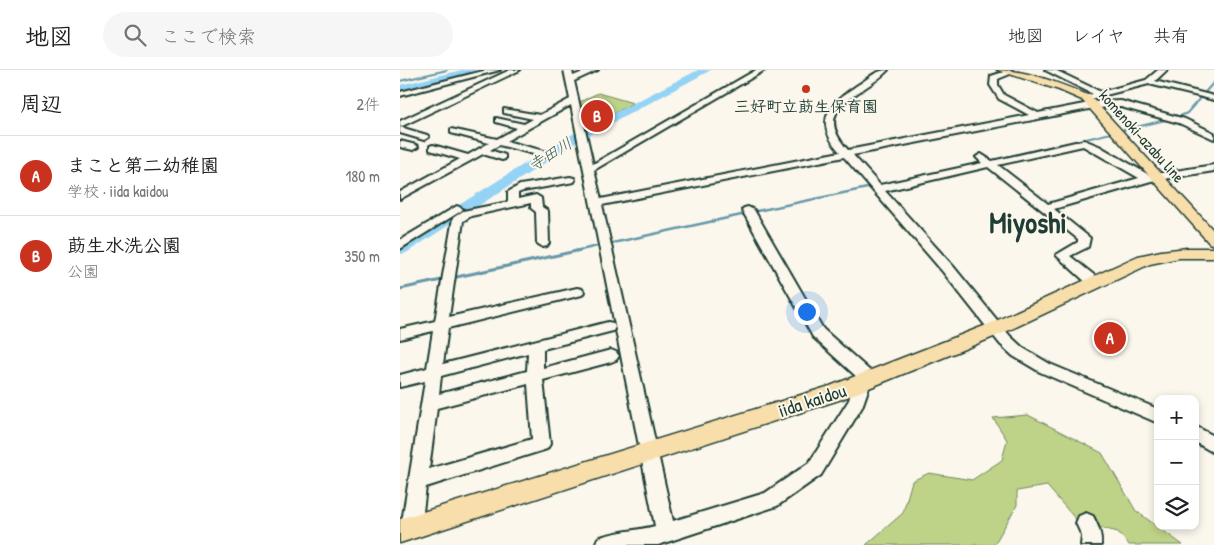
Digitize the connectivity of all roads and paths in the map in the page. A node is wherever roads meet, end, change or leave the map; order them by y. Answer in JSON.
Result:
{"nodes":[{"id":1,"x":496,"y":70,"type":"edge"},
{"id":2,"x":516,"y":70,"type":"edge"},
{"id":3,"x":568,"y":70,"type":"edge"},
{"id":4,"x":594,"y":70,"type":"edge"},
{"id":5,"x":761,"y":70,"type":"edge"},
{"id":6,"x":884,"y":70,"type":"edge"},
{"id":7,"x":1050,"y":70,"type":"edge"},
{"id":8,"x":1164,"y":70,"type":"edge"},
{"id":9,"x":1006,"y":71,"type":"edge"},
{"id":10,"x":571,"y":80,"type":"junction"},
{"id":11,"x":1149,"y":82,"type":"junction"},
{"id":12,"x":400,"y":94,"type":"edge"},
{"id":13,"x":1214,"y":98,"type":"edge"},
{"id":14,"x":1093,"y":99,"type":"junction"},
{"id":15,"x":574,"y":100,"type":"junction"},
{"id":16,"x":507,"y":110,"type":"dead end"},
{"id":17,"x":1037,"y":116,"type":"junction"},
{"id":18,"x":540,"y":118,"type":"junction"},
{"id":19,"x":499,"y":120,"type":"dead end"},
{"id":20,"x":400,"y":124,"type":"edge"},
{"id":21,"x":525,"y":127,"type":"junction"},
{"id":22,"x":400,"y":130,"type":"edge"},
{"id":23,"x":454,"y":131,"type":"dead end"},
{"id":24,"x":1214,"y":136,"type":"edge"},
{"id":25,"x":424,"y":137,"type":"dead end"},
{"id":26,"x":500,"y":141,"type":"junction"},
{"id":27,"x":400,"y":144,"type":"edge"},
{"id":28,"x":413,"y":147,"type":"dead end"},
{"id":29,"x":433,"y":148,"type":"dead end"},
{"id":30,"x":482,"y":151,"type":"junction"},
{"id":31,"x":545,"y":154,"type":"dead end"},
{"id":32,"x":846,"y":154,"type":"junction"},
{"id":33,"x":502,"y":157,"type":"dead end"},
{"id":34,"x":469,"y":158,"type":"junction"},
{"id":35,"x":986,"y":161,"type":"junction"},
{"id":36,"x":1214,"y":168,"type":"edge"},
{"id":37,"x":589,"y":169,"type":"junction"},
{"id":38,"x":1152,"y":178,"type":"junction"},
{"id":39,"x":570,"y":180,"type":"dead end"},
{"id":40,"x":877,"y":189,"type":"junction"},
{"id":41,"x":402,"y":193,"type":"edge"},
{"id":42,"x":596,"y":203,"type":"junction"},
{"id":43,"x":513,"y":204,"type":"junction"},
{"id":44,"x":1045,"y":208,"type":"junction"},
{"id":45,"x":457,"y":209,"type":"dead end"},
{"id":46,"x":748,"y":210,"type":"dead end"},
{"id":47,"x":400,"y":233,"type":"edge"},
{"id":48,"x":412,"y":237,"type":"junction"},
{"id":49,"x":1214,"y":240,"type":"edge"},
{"id":50,"x":543,"y":243,"type":"dead end"},
{"id":51,"x":400,"y":245,"type":"edge"},
{"id":52,"x":1214,"y":253,"type":"edge"},
{"id":53,"x":1094,"y":282,"type":"junction"},
{"id":54,"x":577,"y":292,"type":"dead end"},
{"id":55,"x":440,"y":325,"type":"junction"},
{"id":56,"x":608,"y":327,"type":"dead end"},
{"id":57,"x":995,"y":329,"type":"junction"},
{"id":58,"x":400,"y":334,"type":"edge"},
{"id":59,"x":536,"y":345,"type":"junction"},
{"id":60,"x":611,"y":356,"type":"dead end"},
{"id":61,"x":434,"y":372,"type":"junction"},
{"id":62,"x":535,"y":376,"type":"junction"},
{"id":63,"x":400,"y":381,"type":"edge"},
{"id":64,"x":865,"y":382,"type":"junction"},
{"id":65,"x":429,"y":403,"type":"junction"},
{"id":66,"x":1154,"y":414,"type":"edge"},
{"id":67,"x":1199,"y":436,"type":"edge"},
{"id":68,"x":1214,"y":445,"type":"edge"},
{"id":69,"x":647,"y":452,"type":"junction"},
{"id":70,"x":417,"y":481,"type":"junction"},
{"id":71,"x":1086,"y":523,"type":"dead end"},
{"id":72,"x":406,"y":530,"type":"edge"},
{"id":73,"x":666,"y":533,"type":"junction"},
{"id":74,"x":605,"y":545,"type":"edge"},
{"id":75,"x":1091,"y":545,"type":"edge"}],
"edges":[{"from":1,"to":12,"type":"street"},
{"from":2,"to":20,"type":"street"},
{"from":3,"to":10,"type":"street"},
{"from":4,"to":10,"type":"street"},
{"from":5,"to":37,"type":"street"},
{"from":6,"to":32,"type":"street"},
{"from":7,"to":14,"type":"street"},
{"from":8,"to":11,"type":"street"},
{"from":9,"to":14,"type":"main road","name":"komenoki-azabu line"},
{"from":9,"to":17,"type":"street"},
{"from":10,"to":15,"type":"street"},
{"from":11,"to":13,"type":"street"},
{"from":11,"to":14,"type":"street"},
{"from":14,"to":17,"type":"street"},
{"from":14,"to":24,"type":"street"},
{"from":14,"to":38,"type":"main road","name":"komenoki-azabu line"},
{"from":15,"to":18,"type":"street"},
{"from":15,"to":37,"type":"street"},
{"from":16,"to":18,"type":"street"},
{"from":17,"to":32,"type":"street"},
{"from":18,"to":21,"type":"street"},
{"from":19,"to":21,"type":"street"},
{"from":21,"to":26,"type":"street"},
{"from":22,"to":25,"type":"street"},
{"from":23,"to":26,"type":"street"},
{"from":26,"to":30,"type":"street"},
{"from":26,"to":31,"type":"street"},
{"from":27,"to":28,"type":"street"},
{"from":29,"to":34,"type":"street"},
{"from":30,"to":33,"type":"street"},
{"from":30,"to":34,"type":"street"},
{"from":32,"to":40,"type":"street"},
{"from":32,"to":42,"type":"street"},
{"from":34,"to":41,"type":"street"},
{"from":35,"to":38,"type":"street"},
{"from":35,"to":40,"type":"street"},
{"from":35,"to":44,"type":"street"},
{"from":36,"to":38,"type":"street"},
{"from":37,"to":42,"type":"street"},
{"from":38,"to":44,"type":"street"},
{"from":38,"to":49,"type":"main road","name":"komenoki-azabu line"},
{"from":39,"to":43,"type":"street"},
{"from":40,"to":57,"type":"street"},
{"from":42,"to":69,"type":"street"},
{"from":43,"to":50,"type":"street"},
{"from":43,"to":55,"type":"street"},
{"from":44,"to":53,"type":"street"},
{"from":45,"to":48,"type":"street"},
{"from":46,"to":64,"type":"street"},
{"from":47,"to":48,"type":"street"},
{"from":48,"to":51,"type":"street"},
{"from":52,"to":53,"type":"main road","name":"iida kaidou"},
{"from":53,"to":57,"type":"main road","name":"iida kaidou"},
{"from":54,"to":55,"type":"street"},
{"from":55,"to":58,"type":"street"},
{"from":55,"to":61,"type":"street"},
{"from":56,"to":59,"type":"street"},
{"from":57,"to":64,"type":"main road","name":"iida kaidou"},
{"from":57,"to":66,"type":"street"},
{"from":59,"to":61,"type":"street"},
{"from":59,"to":62,"type":"street"},
{"from":60,"to":62,"type":"street"},
{"from":61,"to":63,"type":"street"},
{"from":61,"to":65,"type":"street"},
{"from":62,"to":65,"type":"street"},
{"from":62,"to":70,"type":"street"},
{"from":64,"to":69,"type":"main road","name":"iida kaidou"},
{"from":64,"to":73,"type":"street"},
{"from":65,"to":70,"type":"street"},
{"from":67,"to":68,"type":"street"},
{"from":69,"to":72,"type":"main road","name":"iida kaidou"},
{"from":69,"to":73,"type":"street"},
{"from":70,"to":72,"type":"street"},
{"from":71,"to":75,"type":"street"},
{"from":73,"to":74,"type":"street"}]}
